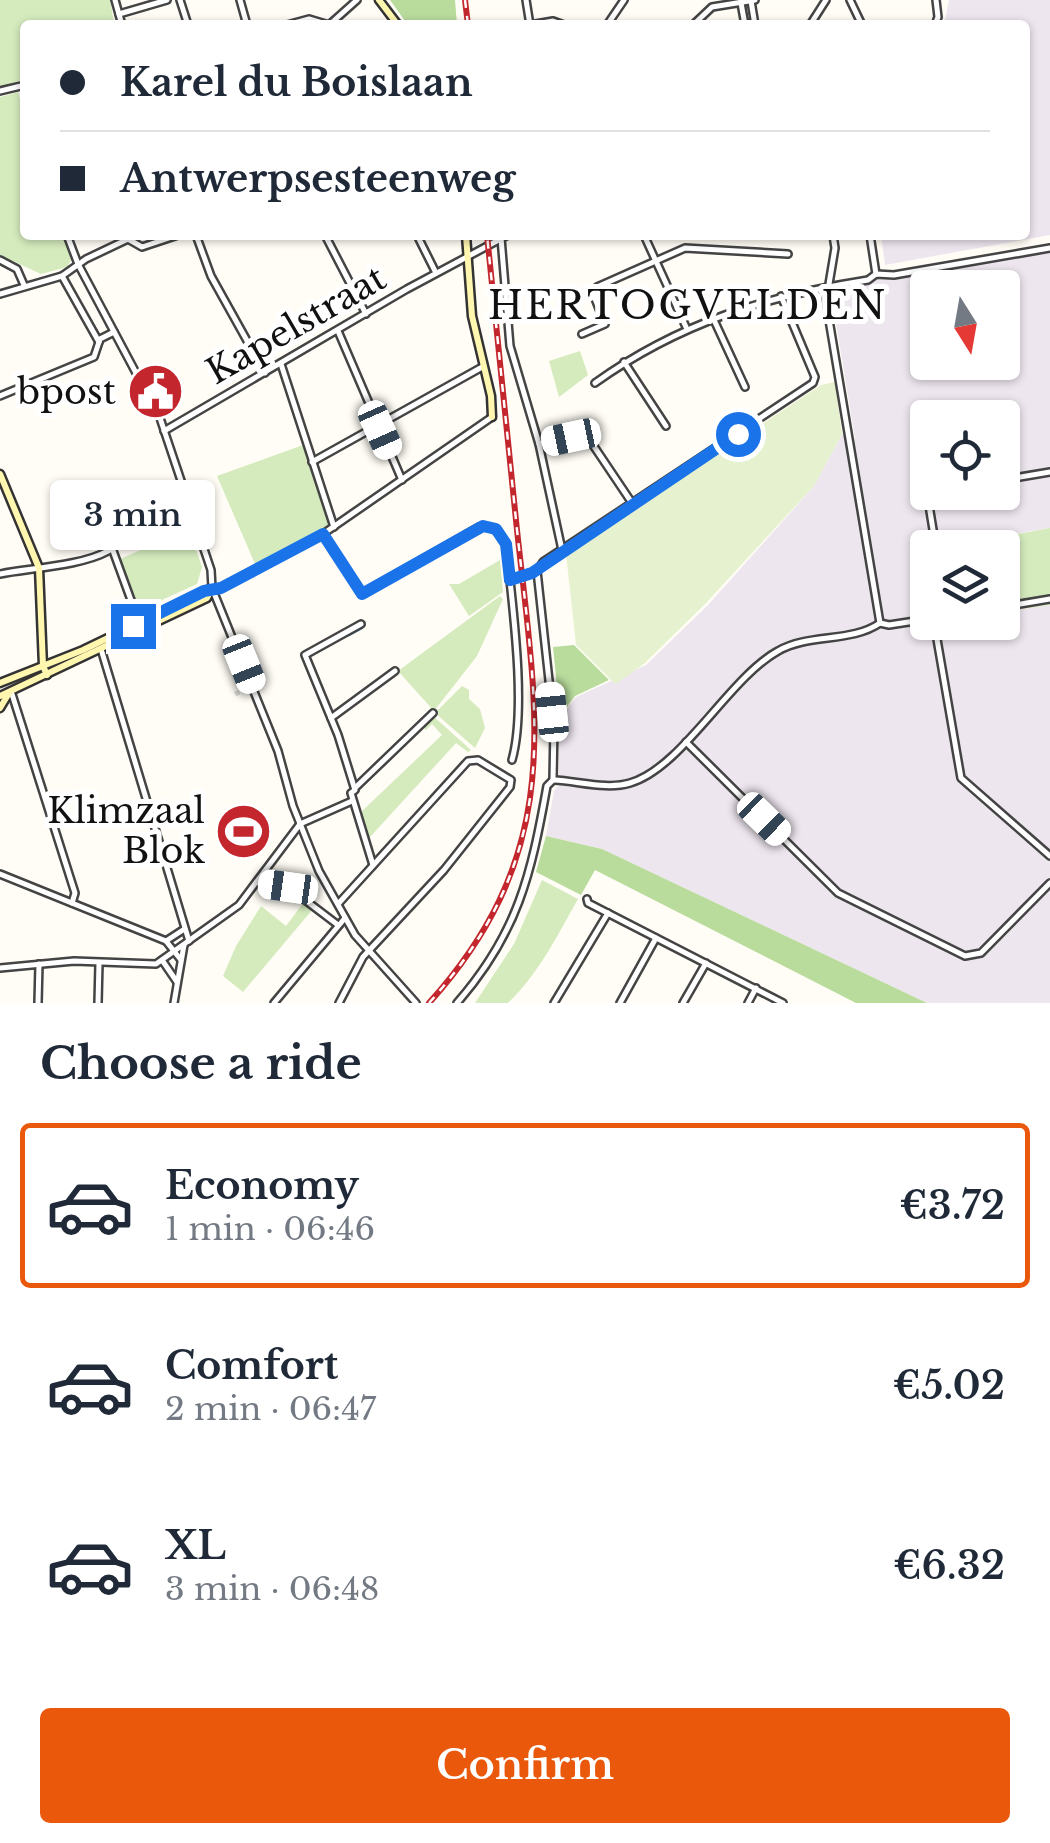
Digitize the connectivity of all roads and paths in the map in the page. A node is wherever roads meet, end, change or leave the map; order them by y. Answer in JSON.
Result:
{"nodes":[{"id":1,"x":116,"y":0,"type":"edge"},
{"id":2,"x":132,"y":0,"type":"edge"},
{"id":3,"x":167,"y":0,"type":"edge"},
{"id":4,"x":356,"y":0,"type":"edge"},
{"id":5,"x":753,"y":0,"type":"edge"},
{"id":6,"x":737,"y":2,"type":"edge"},
{"id":7,"x":135,"y":10,"type":"junction"},
{"id":8,"x":119,"y":14,"type":"junction"},
{"id":9,"x":121,"y":20,"type":"edge"},
{"id":10,"x":334,"y":20,"type":"edge"},
{"id":11,"x":698,"y":20,"type":"edge"},
{"id":12,"x":68,"y":240,"type":"edge"},
{"id":13,"x":122,"y":240,"type":"edge"},
{"id":14,"x":132,"y":240,"type":"edge"},
{"id":15,"x":138,"y":240,"type":"edge"},
{"id":16,"x":163,"y":240,"type":"edge"},
{"id":17,"x":198,"y":240,"type":"edge"},
{"id":18,"x":328,"y":240,"type":"edge"},
{"id":19,"x":419,"y":240,"type":"edge"},
{"id":20,"x":467,"y":240,"type":"edge"},
{"id":21,"x":497,"y":240,"type":"edge"},
{"id":22,"x":504,"y":240,"type":"edge"},
{"id":23,"x":646,"y":240,"type":"edge"},
{"id":24,"x":834,"y":240,"type":"edge"},
{"id":25,"x":871,"y":240,"type":"edge"},
{"id":26,"x":142,"y":247,"type":"junction"},
{"id":27,"x":1050,"y":248,"type":"edge"},
{"id":28,"x":788,"y":254,"type":"dead end"},
{"id":29,"x":469,"y":256,"type":"junction"},
{"id":30,"x":0,"y":260,"type":"edge"},
{"id":31,"x":656,"y":261,"type":"junction"},
{"id":32,"x":78,"y":264,"type":"junction"},
{"id":33,"x":436,"y":273,"type":"junction"},
{"id":34,"x":876,"y":274,"type":"junction"},
{"id":35,"x":62,"y":276,"type":"junction"},
{"id":36,"x":24,"y":286,"type":"junction"},
{"id":37,"x":830,"y":286,"type":"junction"},
{"id":38,"x":0,"y":294,"type":"edge"},
{"id":39,"x":781,"y":296,"type":"junction"},
{"id":40,"x":366,"y":314,"type":"junction"},
{"id":41,"x":714,"y":320,"type":"junction"},
{"id":42,"x":686,"y":327,"type":"junction"},
{"id":43,"x":113,"y":329,"type":"junction"},
{"id":44,"x":338,"y":331,"type":"junction"},
{"id":45,"x":582,"y":334,"type":"dead end"},
{"id":46,"x":98,"y":342,"type":"junction"},
{"id":47,"x":624,"y":362,"type":"junction"},
{"id":48,"x":281,"y":364,"type":"junction"},
{"id":49,"x":485,"y":366,"type":"junction"},
{"id":50,"x":265,"y":373,"type":"junction"},
{"id":51,"x":595,"y":383,"type":"dead end"},
{"id":52,"x":745,"y":387,"type":"dead end"},
{"id":53,"x":0,"y":396,"type":"edge"},
{"id":54,"x":492,"y":418,"type":"joint"},
{"id":55,"x":379,"y":425,"type":"junction"},
{"id":56,"x":666,"y":426,"type":"dead end"},
{"id":57,"x":164,"y":431,"type":"junction"},
{"id":58,"x":539,"y":444,"type":"junction"},
{"id":59,"x":312,"y":462,"type":"junction"},
{"id":60,"x":1050,"y":472,"type":"edge"},
{"id":61,"x":0,"y":474,"type":"edge"},
{"id":62,"x":1020,"y":477,"type":"edge"},
{"id":63,"x":402,"y":480,"type":"junction"},
{"id":64,"x":189,"y":502,"type":"junction"},
{"id":65,"x":632,"y":503,"type":"junction"},
{"id":66,"x":334,"y":527,"type":"junction"},
{"id":67,"x":323,"y":534,"type":"junction"},
{"id":68,"x":112,"y":548,"type":"junction"},
{"id":69,"x":562,"y":550,"type":"junction"},
{"id":70,"x":39,"y":568,"type":"junction"},
{"id":71,"x":537,"y":571,"type":"junction"},
{"id":72,"x":0,"y":574,"type":"edge"},
{"id":73,"x":510,"y":580,"type":"junction"},
{"id":74,"x":212,"y":588,"type":"junction"},
{"id":75,"x":1050,"y":599,"type":"edge"},
{"id":76,"x":1020,"y":604,"type":"edge"},
{"id":77,"x":139,"y":622,"type":"junction"},
{"id":78,"x":910,"y":622,"type":"edge"},
{"id":79,"x":880,"y":623,"type":"junction"},
{"id":80,"x":362,"y":624,"type":"dead end"},
{"id":81,"x":937,"y":640,"type":"edge"},
{"id":82,"x":100,"y":649,"type":"junction"},
{"id":83,"x":43,"y":666,"type":"junction"},
{"id":84,"x":395,"y":672,"type":"dead end"},
{"id":85,"x":47,"y":675,"type":"junction"},
{"id":86,"x":14,"y":678,"type":"junction"},
{"id":87,"x":0,"y":684,"type":"edge"},
{"id":88,"x":5,"y":699,"type":"edge"},
{"id":89,"x":433,"y":713,"type":"dead end"},
{"id":90,"x":331,"y":718,"type":"junction"},
{"id":91,"x":686,"y":742,"type":"junction"},
{"id":92,"x":512,"y":760,"type":"dead end"},
{"id":93,"x":554,"y":780,"type":"junction"},
{"id":94,"x":355,"y":788,"type":"junction"},
{"id":95,"x":353,"y":800,"type":"junction"},
{"id":96,"x":300,"y":824,"type":"junction"},
{"id":97,"x":1050,"y":856,"type":"edge"},
{"id":98,"x":373,"y":865,"type":"junction"},
{"id":99,"x":0,"y":874,"type":"edge"},
{"id":100,"x":259,"y":883,"type":"junction"},
{"id":101,"x":1050,"y":883,"type":"edge"},
{"id":102,"x":587,"y":899,"type":"dead end"},
{"id":103,"x":72,"y":903,"type":"junction"},
{"id":104,"x":338,"y":905,"type":"junction"},
{"id":105,"x":608,"y":913,"type":"junction"},
{"id":106,"x":345,"y":918,"type":"junction"},
{"id":107,"x":338,"y":925,"type":"junction"},
{"id":108,"x":183,"y":930,"type":"junction"},
{"id":109,"x":656,"y":938,"type":"junction"},
{"id":110,"x":166,"y":942,"type":"junction"},
{"id":111,"x":186,"y":943,"type":"junction"},
{"id":112,"x":175,"y":951,"type":"junction"},
{"id":113,"x":368,"y":952,"type":"junction"},
{"id":114,"x":162,"y":960,"type":"junction"},
{"id":115,"x":181,"y":960,"type":"junction"},
{"id":116,"x":98,"y":962,"type":"junction"},
{"id":117,"x":706,"y":963,"type":"junction"},
{"id":118,"x":38,"y":964,"type":"junction"},
{"id":119,"x":0,"y":968,"type":"edge"},
{"id":120,"x":177,"y":982,"type":"junction"},
{"id":121,"x":756,"y":988,"type":"junction"},
{"id":122,"x":38,"y":1003,"type":"edge"},
{"id":123,"x":98,"y":1003,"type":"edge"},
{"id":124,"x":174,"y":1003,"type":"edge"},
{"id":125,"x":274,"y":1003,"type":"edge"},
{"id":126,"x":339,"y":1003,"type":"edge"},
{"id":127,"x":416,"y":1003,"type":"edge"},
{"id":128,"x":456,"y":1003,"type":"edge"},
{"id":129,"x":554,"y":1003,"type":"edge"},
{"id":130,"x":620,"y":1003,"type":"edge"},
{"id":131,"x":683,"y":1003,"type":"edge"},
{"id":132,"x":748,"y":1003,"type":"edge"},
{"id":133,"x":783,"y":1003,"type":"edge"}],
"edges":[{"from":1,"to":8,"type":"street"},
{"from":2,"to":7,"type":"street"},
{"from":3,"to":7,"type":"street"},
{"from":4,"to":10,"type":"street"},
{"from":5,"to":6,"type":"street"},
{"from":6,"to":11,"type":"street"},
{"from":7,"to":8,"type":"street"},
{"from":8,"to":9,"type":"street"},
{"from":12,"to":32,"type":"street"},
{"from":13,"to":32,"type":"street"},
{"from":14,"to":26,"type":"street"},
{"from":15,"to":26,"type":"street"},
{"from":16,"to":26,"type":"street"},
{"from":17,"to":50,"type":"street"},
{"from":18,"to":40,"type":"street"},
{"from":19,"to":33,"type":"street"},
{"from":20,"to":29,"type":"street"},
{"from":21,"to":29,"type":"street","name":"Kapelstraat"},
{"from":22,"to":58,"type":"street"},
{"from":23,"to":31,"type":"street"},
{"from":24,"to":37,"type":"street"},
{"from":25,"to":34,"type":"street"},
{"from":27,"to":34,"type":"street"},
{"from":28,"to":31,"type":"street"},
{"from":29,"to":33,"type":"street","name":"Kapelstraat"},
{"from":29,"to":49,"type":"street"},
{"from":30,"to":36,"type":"street"},
{"from":31,"to":42,"type":"street"},
{"from":31,"to":45,"type":"street"},
{"from":32,"to":35,"type":"street"},
{"from":32,"to":43,"type":"street"},
{"from":33,"to":40,"type":"street","name":"Kapelstraat"},
{"from":34,"to":37,"type":"street"},
{"from":35,"to":36,"type":"street"},
{"from":35,"to":46,"type":"street"},
{"from":36,"to":38,"type":"street"},
{"from":37,"to":39,"type":"street"},
{"from":37,"to":79,"type":"street"},
{"from":39,"to":41,"type":"street"},
{"from":39,"to":65,"type":"street"},
{"from":40,"to":44,"type":"street","name":"Kapelstraat"},
{"from":41,"to":42,"type":"street"},
{"from":41,"to":52,"type":"street"},
{"from":42,"to":47,"type":"street"},
{"from":43,"to":46,"type":"street"},
{"from":43,"to":57,"type":"street"},
{"from":44,"to":48,"type":"street","name":"Kapelstraat"},
{"from":44,"to":55,"type":"street"},
{"from":46,"to":53,"type":"street"},
{"from":47,"to":51,"type":"street"},
{"from":47,"to":56,"type":"street"},
{"from":48,"to":50,"type":"street","name":"Kapelstraat"},
{"from":48,"to":59,"type":"street"},
{"from":49,"to":54,"type":"street"},
{"from":49,"to":55,"type":"street"},
{"from":50,"to":57,"type":"street","name":"Kapelstraat"},
{"from":54,"to":63,"type":"street"},
{"from":55,"to":59,"type":"street"},
{"from":55,"to":63,"type":"street"},
{"from":57,"to":64,"type":"street"},
{"from":58,"to":65,"type":"street"},
{"from":58,"to":69,"type":"street"},
{"from":59,"to":66,"type":"street"},
{"from":60,"to":62,"type":"street"},
{"from":61,"to":70,"type":"street"},
{"from":63,"to":66,"type":"street"},
{"from":64,"to":68,"type":"street"},
{"from":64,"to":74,"type":"street"},
{"from":65,"to":69,"type":"street"},
{"from":66,"to":67,"type":"street"},
{"from":67,"to":73,"type":"street"},
{"from":67,"to":74,"type":"street"},
{"from":68,"to":70,"type":"street"},
{"from":68,"to":77,"type":"street"},
{"from":69,"to":71,"type":"street"},
{"from":70,"to":72,"type":"street"},
{"from":70,"to":83,"type":"street"},
{"from":71,"to":73,"type":"street"},
{"from":71,"to":93,"type":"street"},
{"from":73,"to":92,"type":"street"},
{"from":74,"to":77,"type":"street"},
{"from":74,"to":82,"type":"street"},
{"from":74,"to":96,"type":"street"},
{"from":75,"to":76,"type":"street"},
{"from":77,"to":83,"type":"street"},
{"from":78,"to":79,"type":"street"},
{"from":79,"to":91,"type":"street"},
{"from":80,"to":90,"type":"street"},
{"from":81,"to":97,"type":"street"},
{"from":82,"to":85,"type":"street"},
{"from":82,"to":108,"type":"street"},
{"from":83,"to":85,"type":"street"},
{"from":83,"to":86,"type":"street"},
{"from":84,"to":90,"type":"street"},
{"from":85,"to":88,"type":"street"},
{"from":86,"to":87,"type":"street"},
{"from":86,"to":88,"type":"street"},
{"from":88,"to":103,"type":"street"},
{"from":89,"to":94,"type":"street"},
{"from":90,"to":94,"type":"street"},
{"from":91,"to":93,"type":"street"},
{"from":91,"to":101,"type":"street"},
{"from":93,"to":128,"type":"street"},
{"from":94,"to":95,"type":"street"},
{"from":95,"to":96,"type":"street"},
{"from":95,"to":98,"type":"street"},
{"from":96,"to":100,"type":"street"},
{"from":96,"to":104,"type":"street"},
{"from":98,"to":104,"type":"street"},
{"from":98,"to":113,"type":"street"},
{"from":99,"to":103,"type":"street"},
{"from":100,"to":107,"type":"street"},
{"from":100,"to":111,"type":"street"},
{"from":102,"to":105,"type":"street"},
{"from":103,"to":110,"type":"street"},
{"from":104,"to":106,"type":"street"},
{"from":105,"to":109,"type":"street"},
{"from":105,"to":129,"type":"street"},
{"from":106,"to":107,"type":"street"},
{"from":106,"to":113,"type":"street"},
{"from":107,"to":125,"type":"street"},
{"from":108,"to":110,"type":"street"},
{"from":108,"to":111,"type":"street"},
{"from":109,"to":117,"type":"street"},
{"from":109,"to":130,"type":"street"},
{"from":110,"to":112,"type":"street"},
{"from":111,"to":112,"type":"street"},
{"from":111,"to":115,"type":"street"},
{"from":112,"to":114,"type":"street"},
{"from":112,"to":115,"type":"street"},
{"from":113,"to":126,"type":"street"},
{"from":113,"to":127,"type":"street"},
{"from":114,"to":116,"type":"street"},
{"from":114,"to":120,"type":"street"},
{"from":115,"to":120,"type":"street"},
{"from":116,"to":118,"type":"street"},
{"from":116,"to":123,"type":"street"},
{"from":117,"to":121,"type":"street"},
{"from":117,"to":131,"type":"street"},
{"from":118,"to":119,"type":"street"},
{"from":118,"to":122,"type":"street"},
{"from":120,"to":124,"type":"street"},
{"from":121,"to":132,"type":"street"},
{"from":121,"to":133,"type":"street"}]}
